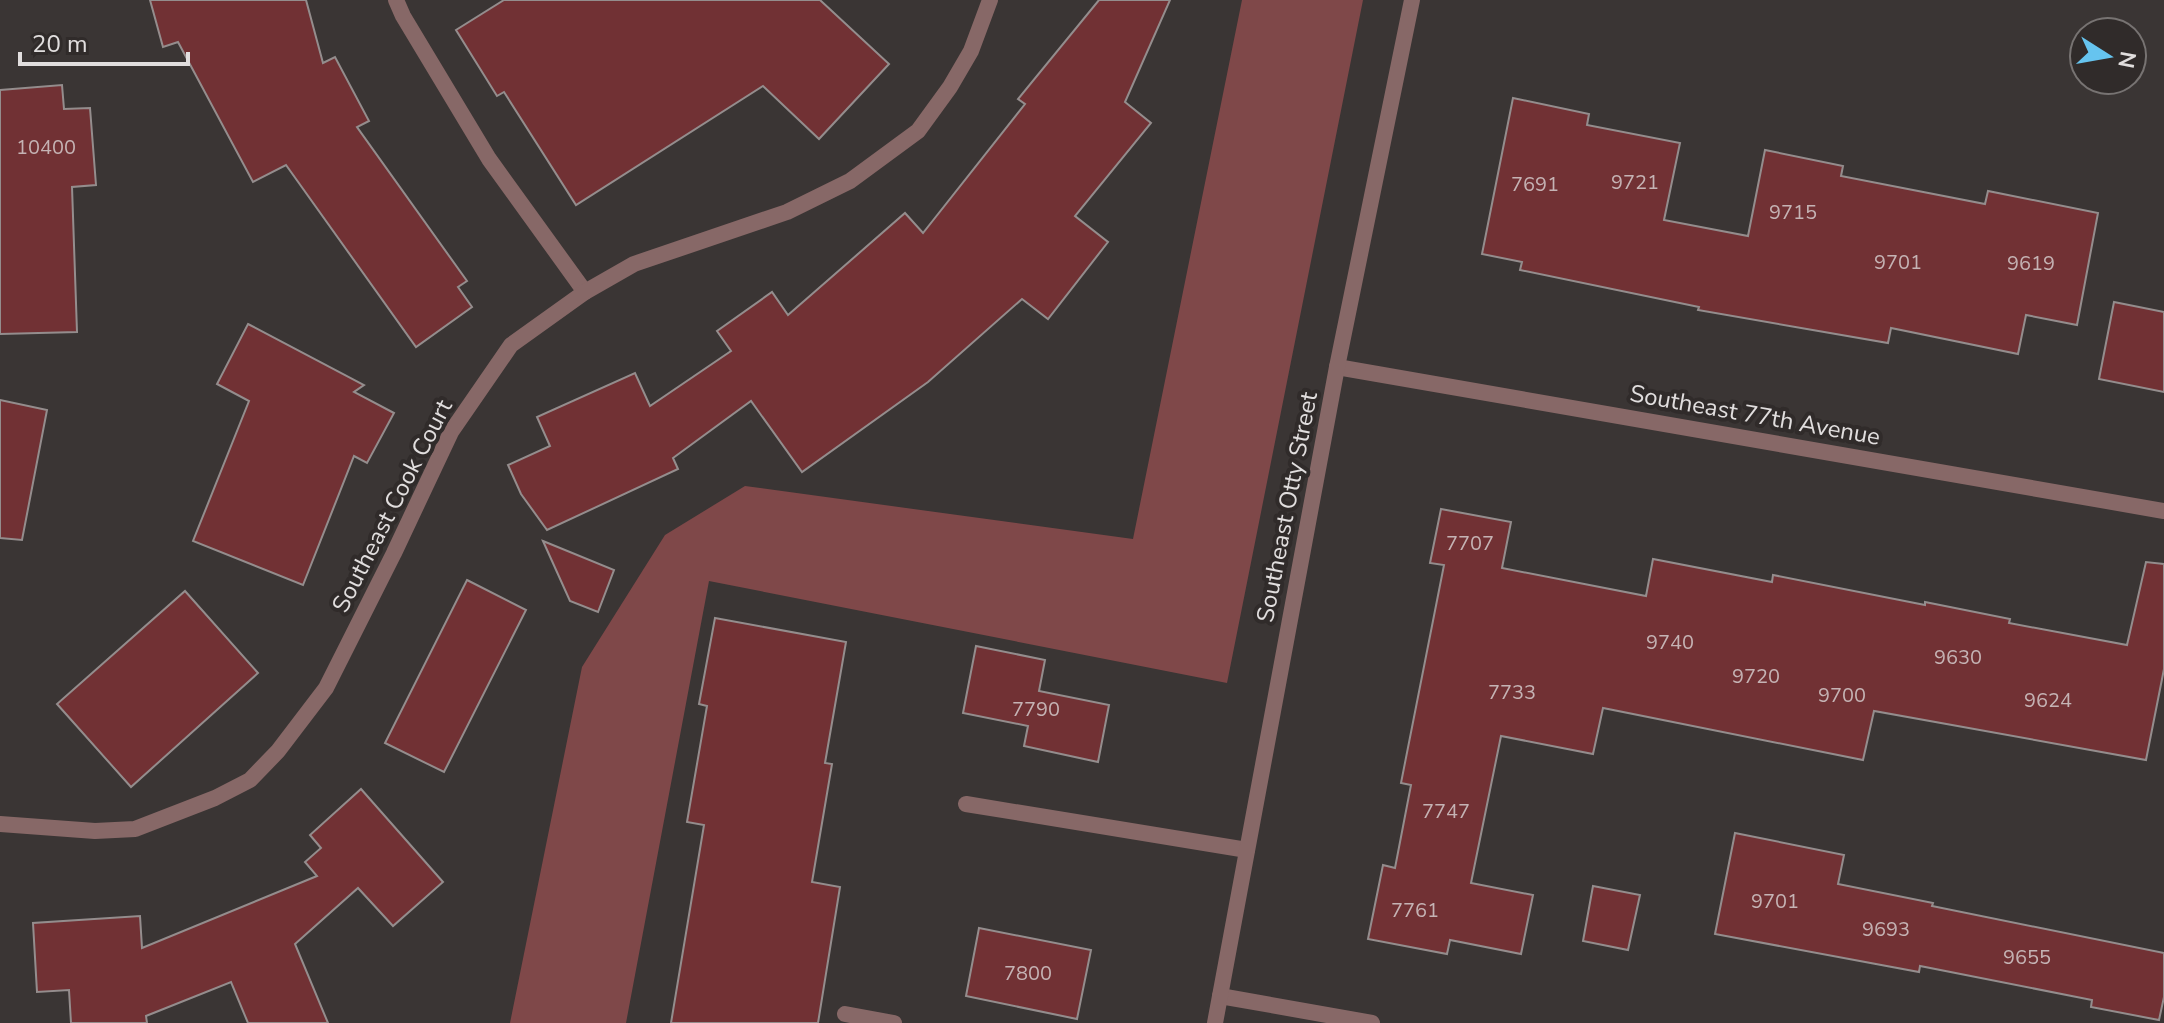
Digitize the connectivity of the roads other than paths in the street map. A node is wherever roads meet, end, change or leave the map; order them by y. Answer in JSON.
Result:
{"nodes":[{"id":1,"x":396,"y":0,"type":"edge"},
{"id":2,"x":990,"y":0,"type":"edge"},
{"id":3,"x":1412,"y":0,"type":"edge"},
{"id":4,"x":585,"y":292,"type":"junction"},
{"id":5,"x":1337,"y":367,"type":"junction"},
{"id":6,"x":2164,"y":511,"type":"edge"},
{"id":7,"x":966,"y":804,"type":"dead end"},
{"id":8,"x":0,"y":824,"type":"edge"},
{"id":9,"x":1247,"y":850,"type":"junction"},
{"id":10,"x":1220,"y":996,"type":"junction"},
{"id":11,"x":845,"y":1014,"type":"dead end"},
{"id":12,"x":894,"y":1023,"type":"edge"},
{"id":13,"x":1215,"y":1023,"type":"edge"},
{"id":14,"x":1372,"y":1023,"type":"edge"}],
"edges":[{"from":1,"to":4,"type":"street"},
{"from":2,"to":4,"type":"street","name":"Southeast Cook Court"},
{"from":3,"to":5,"type":"street","name":"Southeast Otty Street"},
{"from":4,"to":8,"type":"street","name":"Southeast Cook Court"},
{"from":5,"to":6,"type":"street","name":"Southeast 77th Avenue"},
{"from":5,"to":9,"type":"street","name":"Southeast Otty Street"},
{"from":7,"to":9,"type":"street"},
{"from":9,"to":10,"type":"street","name":"Southeast Otty Street"},
{"from":10,"to":13,"type":"street","name":"Southeast Otty Street"},
{"from":10,"to":14,"type":"street"},
{"from":11,"to":12,"type":"street"}]}
